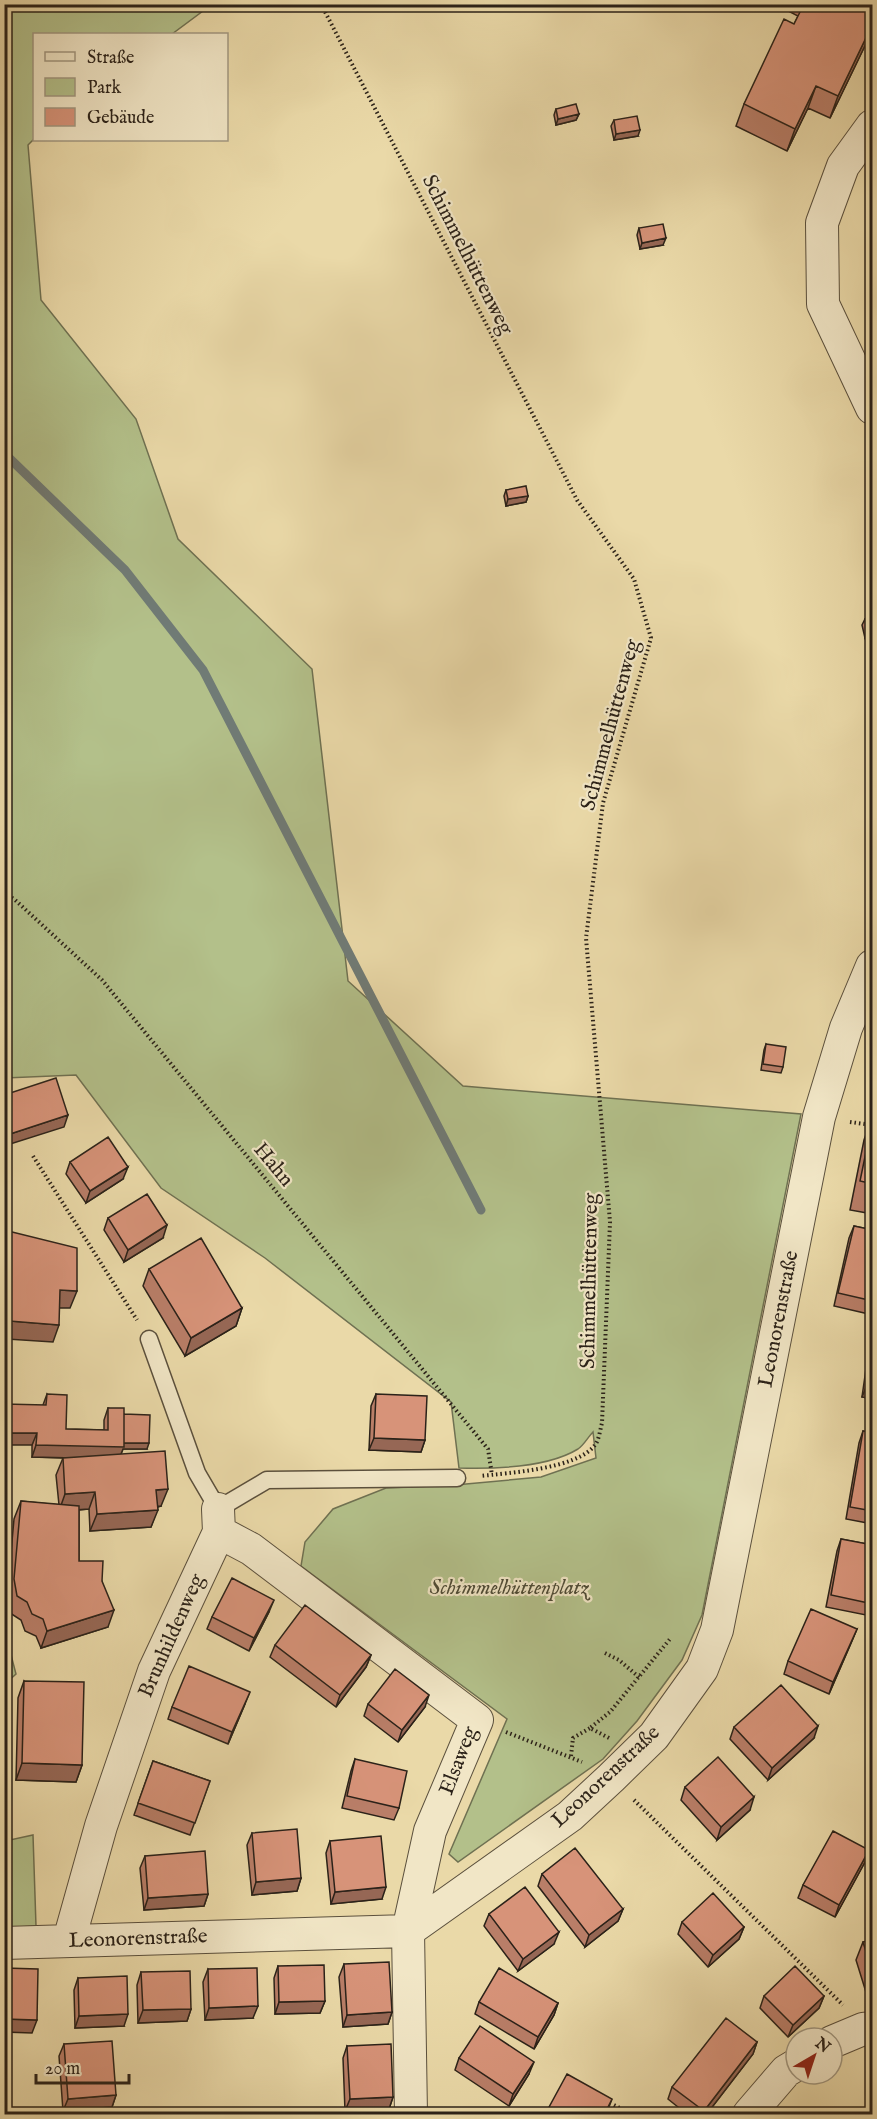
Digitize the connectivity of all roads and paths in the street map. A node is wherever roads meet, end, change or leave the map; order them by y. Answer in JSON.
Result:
{"nodes":[{"id":1,"x":321,"y":4,"type":"edge"},
{"id":2,"x":873,"y":126,"type":"edge"},
{"id":3,"x":873,"y":408,"type":"edge"},
{"id":4,"x":4,"y":893,"type":"edge"},
{"id":5,"x":873,"y":966,"type":"edge"},
{"id":6,"x":33,"y":1156,"type":"dead end"},
{"id":7,"x":149,"y":1339,"type":"joint"},
{"id":8,"x":492,"y":1475,"type":"junction"},
{"id":9,"x":457,"y":1478,"type":"joint"},
{"id":10,"x":219,"y":1520,"type":"junction"},
{"id":11,"x":670,"y":1639,"type":"dead end"},
{"id":12,"x":605,"y":1653,"type":"dead end"},
{"id":13,"x":640,"y":1678,"type":"junction"},
{"id":14,"x":477,"y":1720,"type":"junction"},
{"id":15,"x":590,"y":1728,"type":"junction"},
{"id":16,"x":617,"y":1743,"type":"dead end"},
{"id":17,"x":571,"y":1756,"type":"junction"},
{"id":18,"x":621,"y":1788,"type":"junction"},
{"id":19,"x":408,"y":1931,"type":"junction"},
{"id":20,"x":69,"y":1940,"type":"junction"},
{"id":21,"x":4,"y":1943,"type":"edge"},
{"id":22,"x":843,"y":2005,"type":"dead end"},
{"id":23,"x":873,"y":2028,"type":"edge"},
{"id":24,"x":844,"y":2037,"type":"edge"},
{"id":25,"x":784,"y":2073,"type":"edge"},
{"id":26,"x":614,"y":2105,"type":"edge"},
{"id":27,"x":411,"y":2115,"type":"edge"},
{"id":28,"x":632,"y":2115,"type":"edge"},
{"id":29,"x":749,"y":2115,"type":"edge"}],
"edges":[{"from":1,"to":8,"type":"path","name":"Schimmelhüttenweg"},
{"from":2,"to":3,"type":"street"},
{"from":4,"to":8,"type":"path","name":"Hahn"},
{"from":5,"to":18,"type":"street","name":"Leonorenstraße"},
{"from":6,"to":7,"type":"path"},
{"from":7,"to":10,"type":"lane"},
{"from":8,"to":9,"type":"path"},
{"from":9,"to":10,"type":"lane"},
{"from":10,"to":14,"type":"street","name":"Elsaweg"},
{"from":10,"to":20,"type":"street","name":"Brunhildenweg"},
{"from":11,"to":13,"type":"path"},
{"from":12,"to":13,"type":"path"},
{"from":13,"to":15,"type":"path"},
{"from":14,"to":17,"type":"path"},
{"from":14,"to":19,"type":"street","name":"Elsaweg"},
{"from":15,"to":16,"type":"path"},
{"from":15,"to":17,"type":"path"},
{"from":17,"to":18,"type":"path"},
{"from":18,"to":19,"type":"street","name":"Leonorenstraße"},
{"from":18,"to":22,"type":"path"},
{"from":19,"to":20,"type":"street","name":"Leonorenstraße"},
{"from":19,"to":27,"type":"street","name":"Elsaweg"},
{"from":20,"to":21,"type":"street","name":"Leonorenstraße"},
{"from":23,"to":24,"type":"street"},
{"from":25,"to":29,"type":"street"},
{"from":26,"to":28,"type":"path"}]}
